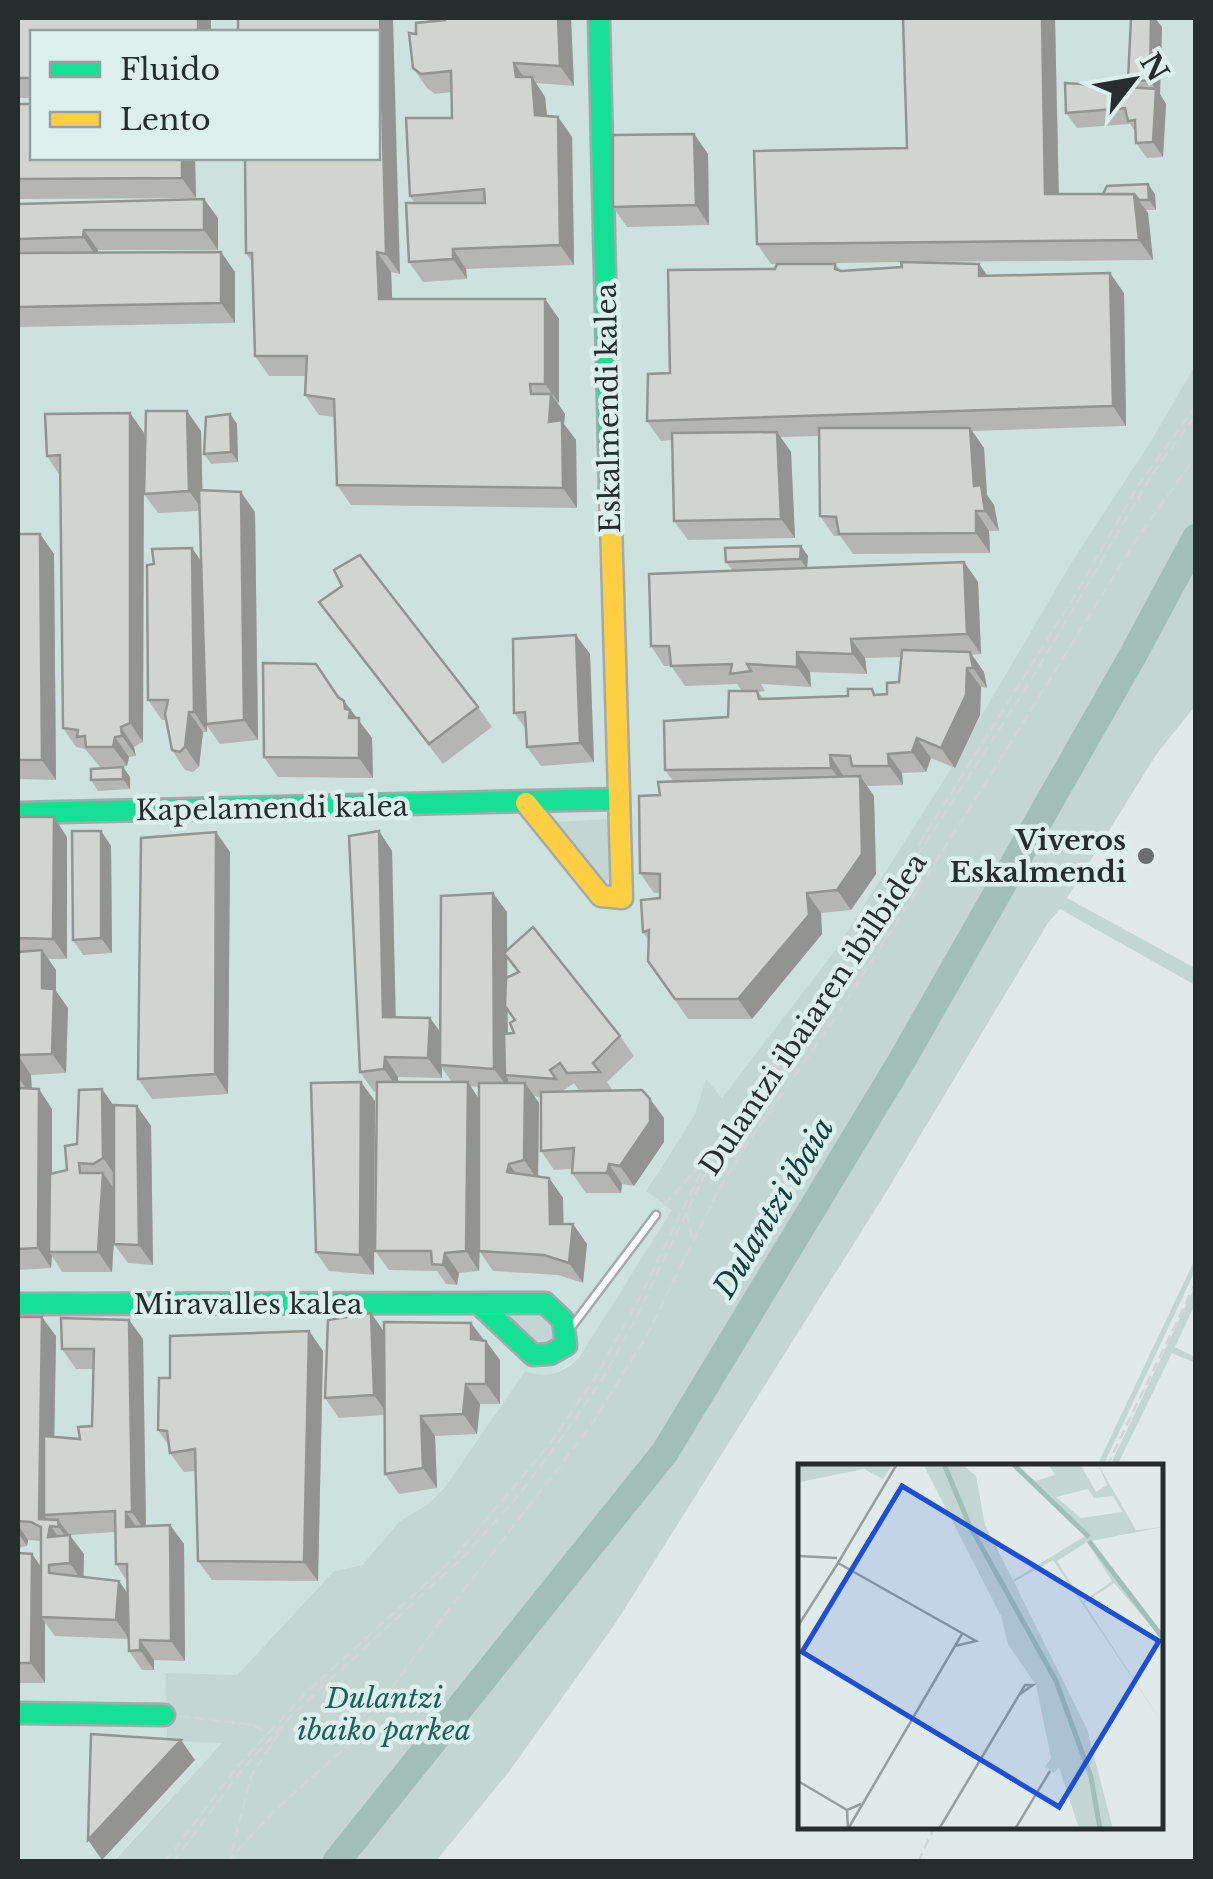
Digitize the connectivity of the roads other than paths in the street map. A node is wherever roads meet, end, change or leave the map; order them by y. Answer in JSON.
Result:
{"nodes":[{"id":1,"x":599,"y":18,"type":"edge"},
{"id":2,"x":616,"y":799,"type":"junction"},
{"id":3,"x":526,"y":803,"type":"junction"},
{"id":4,"x":18,"y":812,"type":"edge"},
{"id":5,"x":656,"y":1215,"type":"dead end"},
{"id":6,"x":18,"y":1304,"type":"edge"},
{"id":7,"x":479,"y":1304,"type":"junction"},
{"id":8,"x":569,"y":1330,"type":"junction"},
{"id":9,"x":18,"y":1713,"type":"edge"},
{"id":10,"x":164,"y":1715,"type":"road end"}],
"edges":[{"from":1,"to":2,"type":"street","name":"Eskalmendi kalea"},
{"from":2,"to":3,"type":"street","name":"Kapelamendi kalea"},
{"from":2,"to":3,"type":"street"},
{"from":3,"to":4,"type":"street","name":"Kapelamendi kalea"},
{"from":5,"to":8,"type":"lane"},
{"from":6,"to":7,"type":"street","name":"Miravalles kalea"},
{"from":7,"to":8,"type":"street","name":"Miravalles kalea"},
{"from":7,"to":8,"type":"street"},
{"from":9,"to":10,"type":"street"}]}
